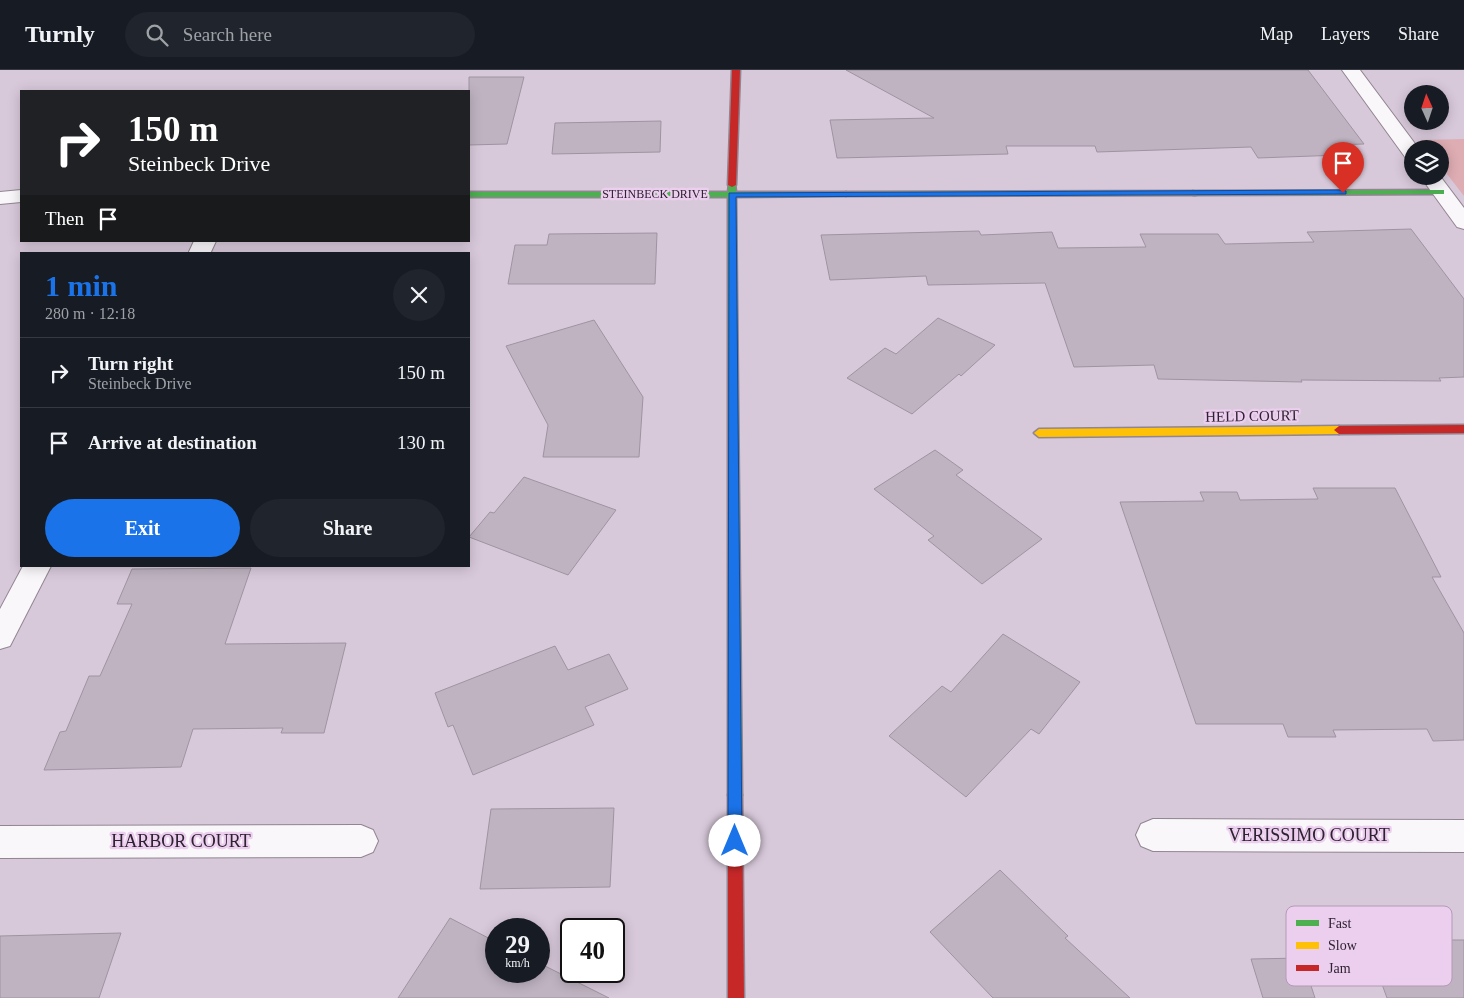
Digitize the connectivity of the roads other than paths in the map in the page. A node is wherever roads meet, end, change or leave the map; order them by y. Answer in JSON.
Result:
{"nodes":[{"id":1,"x":736,"y":70,"type":"edge"},
{"id":2,"x":1351,"y":70,"type":"edge"},
{"id":3,"x":1404,"y":142,"type":"edge"},
{"id":4,"x":1404,"y":184,"type":"edge"},
{"id":5,"x":1437,"y":185,"type":"edge"},
{"id":6,"x":732,"y":194,"type":"junction"},
{"id":7,"x":470,"y":195,"type":"edge"},
{"id":8,"x":20,"y":196,"type":"edge"},
{"id":9,"x":0,"y":198,"type":"edge"},
{"id":10,"x":1464,"y":223,"type":"edge"},
{"id":11,"x":1464,"y":429,"type":"edge"},
{"id":12,"x":1039,"y":433,"type":"dead end"},
{"id":13,"x":36,"y":567,"type":"edge"},
{"id":14,"x":0,"y":637,"type":"edge"},
{"id":15,"x":1154,"y":835,"type":"dead end"},
{"id":16,"x":1464,"y":836,"type":"edge"},
{"id":17,"x":362,"y":841,"type":"dead end"},
{"id":18,"x":0,"y":842,"type":"edge"},
{"id":19,"x":736,"y":998,"type":"edge"}],
"edges":[{"from":1,"to":6,"type":"street"},
{"from":2,"to":3,"type":"street"},
{"from":4,"to":6,"type":"street","name":"STEINBECK DRIVE"},
{"from":5,"to":10,"type":"street"},
{"from":6,"to":7,"type":"street","name":"STEINBECK DRIVE"},
{"from":6,"to":19,"type":"street"},
{"from":8,"to":9,"type":"street"},
{"from":11,"to":12,"type":"street","name":"HELD COURT"},
{"from":13,"to":14,"type":"street"},
{"from":15,"to":16,"type":"street","name":"VERISSIMO COURT"},
{"from":17,"to":18,"type":"street","name":"HARBOR COURT"}]}
